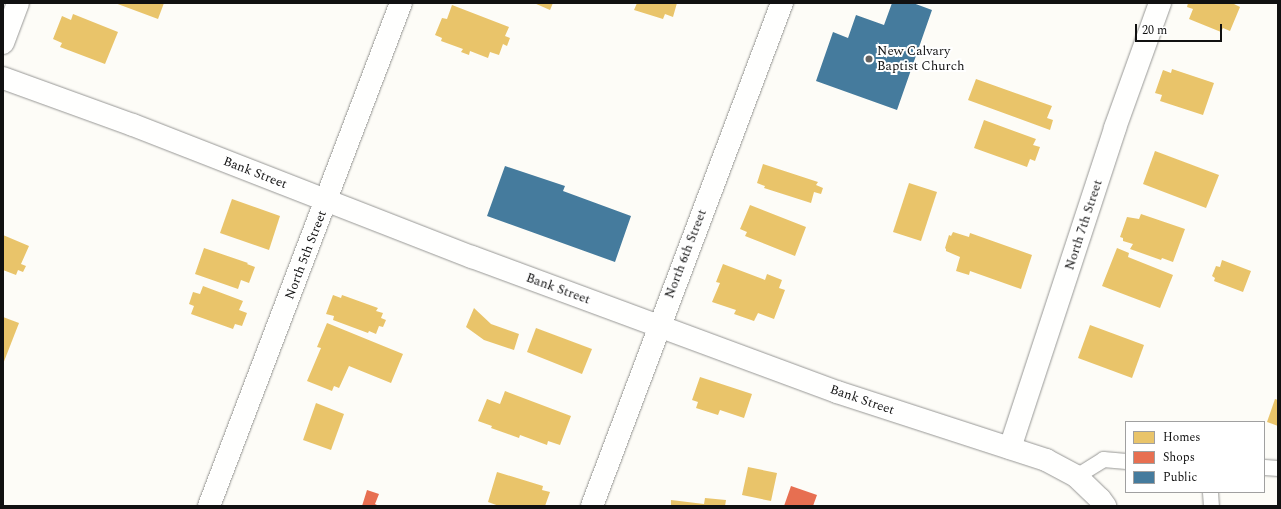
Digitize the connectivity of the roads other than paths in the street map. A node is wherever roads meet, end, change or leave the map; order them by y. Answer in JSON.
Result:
{"nodes":[{"id":1,"x":18,"y":3,"type":"edge"},
{"id":2,"x":401,"y":3,"type":"edge"},
{"id":3,"x":782,"y":3,"type":"edge"},
{"id":4,"x":1160,"y":3,"type":"edge"},
{"id":5,"x":3,"y":43,"type":"edge"},
{"id":6,"x":3,"y":78,"type":"edge"},
{"id":7,"x":327,"y":201,"type":"junction"},
{"id":8,"x":659,"y":326,"type":"junction"},
{"id":9,"x":1010,"y":448,"type":"junction"},
{"id":10,"x":1125,"y":461,"type":"edge"},
{"id":11,"x":1265,"y":467,"type":"edge"},
{"id":12,"x":1278,"y":468,"type":"edge"},
{"id":13,"x":1076,"y":476,"type":"junction"},
{"id":14,"x":1210,"y":493,"type":"edge"},
{"id":15,"x":209,"y":506,"type":"edge"},
{"id":16,"x":592,"y":506,"type":"edge"},
{"id":17,"x":1105,"y":506,"type":"edge"},
{"id":18,"x":1211,"y":506,"type":"edge"}],
"edges":[{"from":1,"to":5,"type":"street"},
{"from":2,"to":7,"type":"street","name":"North 5th Street"},
{"from":3,"to":8,"type":"street","name":"North 6th Street"},
{"from":4,"to":9,"type":"street","name":"North 7th Street"},
{"from":6,"to":7,"type":"street","name":"Bank Street"},
{"from":7,"to":8,"type":"street","name":"Bank Street"},
{"from":7,"to":15,"type":"street","name":"North 5th Street"},
{"from":8,"to":9,"type":"street","name":"Bank Street"},
{"from":8,"to":16,"type":"street","name":"North 6th Street"},
{"from":9,"to":13,"type":"street","name":"Bank Street"},
{"from":10,"to":13,"type":"lane"},
{"from":11,"to":12,"type":"lane"},
{"from":13,"to":17,"type":"street","name":"Bank Street"},
{"from":14,"to":18,"type":"lane"}]}
